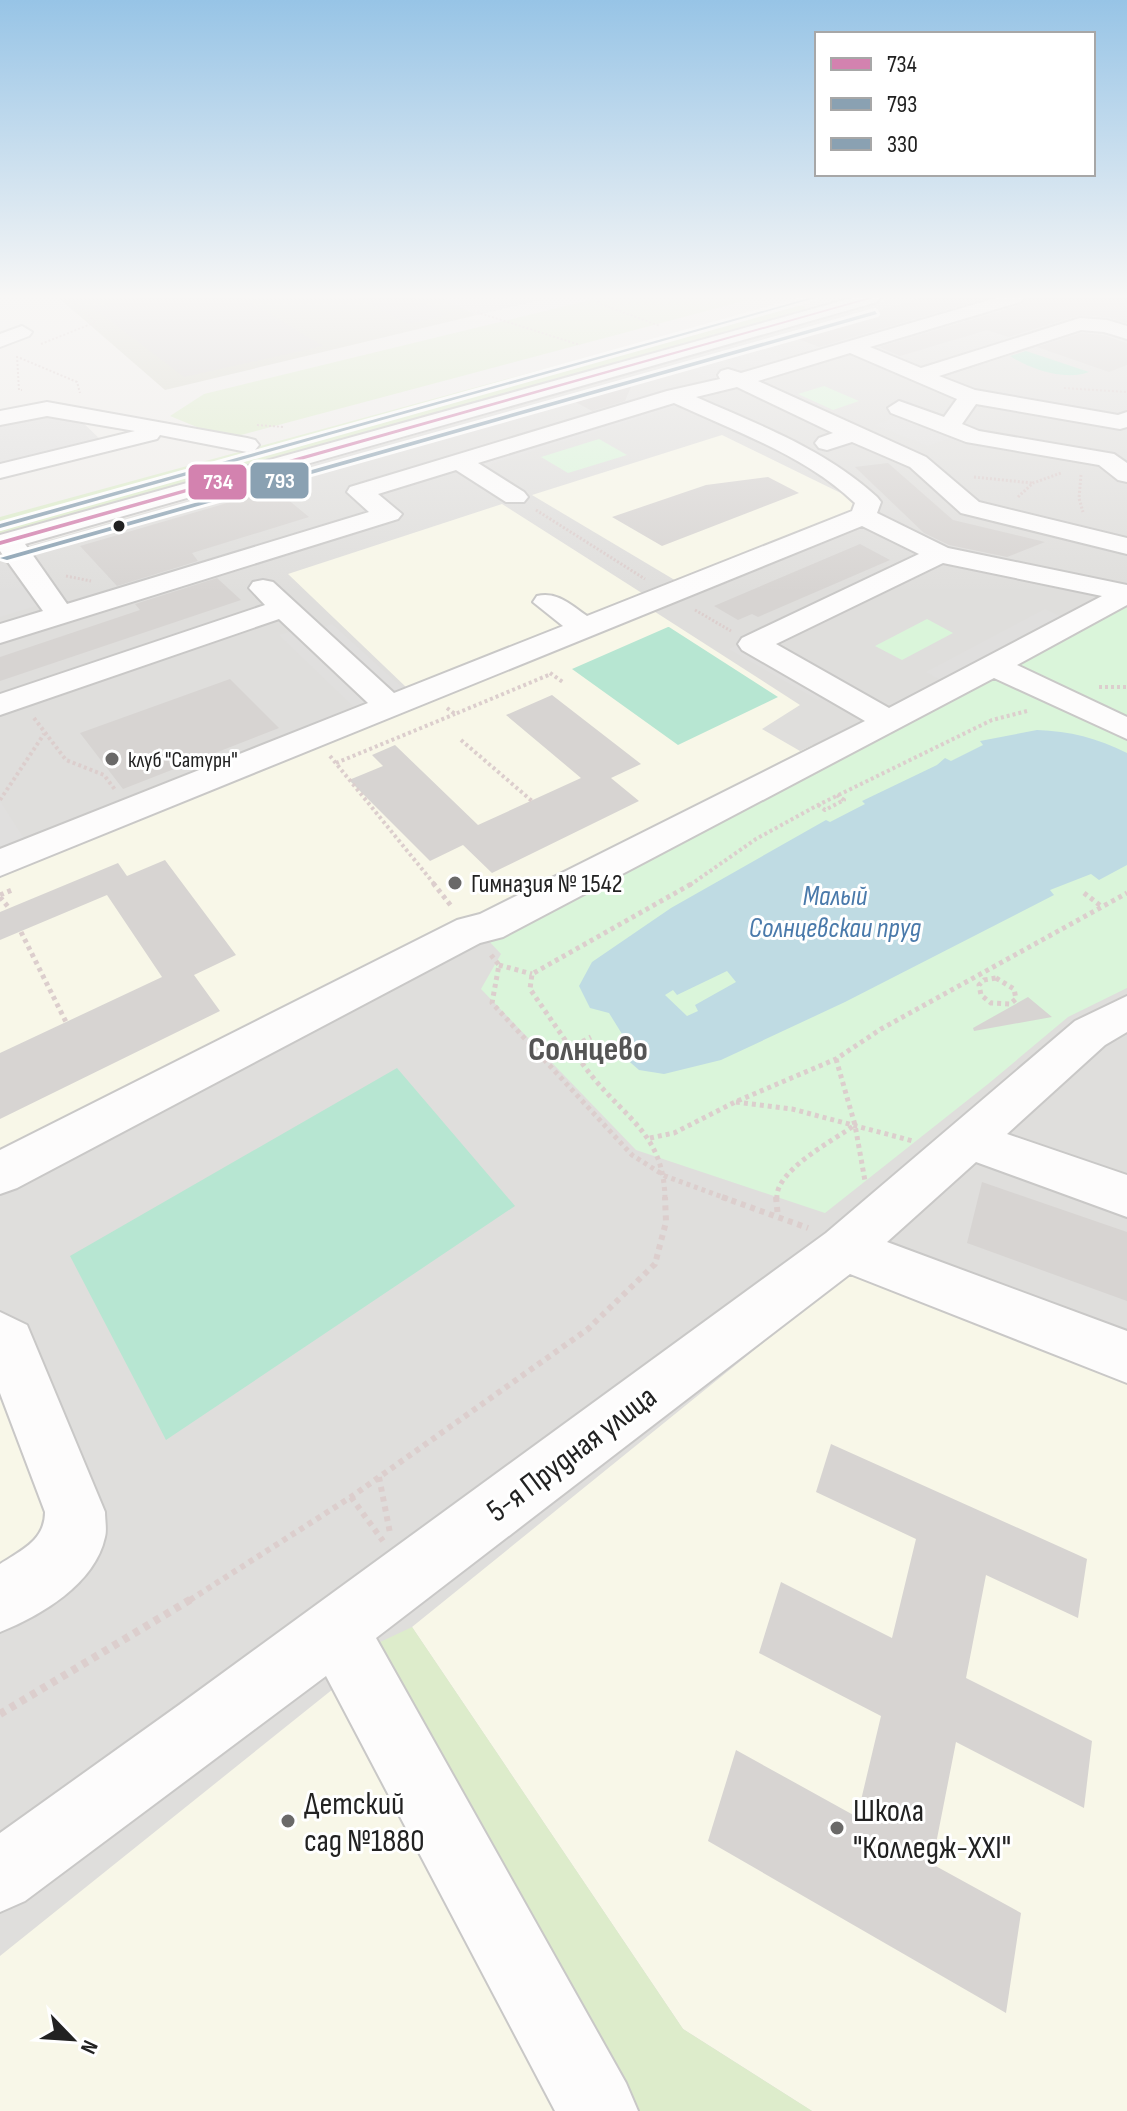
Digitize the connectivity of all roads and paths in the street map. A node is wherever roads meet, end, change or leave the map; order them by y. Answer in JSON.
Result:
{"nodes":[{"id":1,"x":970,"y":396,"type":"edge"},
{"id":2,"x":76,"y":397,"type":"edge"},
{"id":3,"x":425,"y":397,"type":"edge"},
{"id":4,"x":521,"y":397,"type":"edge"},
{"id":5,"x":673,"y":397,"type":"edge"},
{"id":6,"x":676,"y":397,"type":"edge"},
{"id":7,"x":775,"y":397,"type":"edge"},
{"id":8,"x":973,"y":397,"type":"edge"},
{"id":9,"x":75,"y":406,"type":"junction"},
{"id":10,"x":899,"y":408,"type":"dead end"},
{"id":11,"x":0,"y":418,"type":"edge"},
{"id":12,"x":1127,"y":419,"type":"edge"},
{"id":13,"x":0,"y":425,"type":"edge"},
{"id":14,"x":949,"y":427,"type":"junction"},
{"id":15,"x":853,"y":434,"type":"junction"},
{"id":16,"x":247,"y":445,"type":"junction"},
{"id":17,"x":798,"y":453,"type":"junction"},
{"id":18,"x":199,"y":457,"type":"junction"},
{"id":19,"x":307,"y":457,"type":"junction"},
{"id":20,"x":1100,"y":460,"type":"junction"},
{"id":21,"x":458,"y":461,"type":"junction"},
{"id":22,"x":0,"y":471,"type":"edge"},
{"id":23,"x":929,"y":472,"type":"junction"},
{"id":24,"x":1127,"y":475,"type":"edge"},
{"id":25,"x":1033,"y":483,"type":"junction"},
{"id":26,"x":359,"y":492,"type":"junction"},
{"id":27,"x":515,"y":497,"type":"joint"},
{"id":28,"x":0,"y":512,"type":"edge"},
{"id":29,"x":863,"y":516,"type":"junction"},
{"id":30,"x":996,"y":516,"type":"junction"},
{"id":31,"x":786,"y":521,"type":"dead end"},
{"id":32,"x":815,"y":535,"type":"junction"},
{"id":33,"x":4,"y":542,"type":"edge"},
{"id":34,"x":1118,"y":544,"type":"edge"},
{"id":35,"x":940,"y":554,"type":"junction"},
{"id":36,"x":235,"y":561,"type":"junction"},
{"id":37,"x":55,"y":573,"type":"dead end"},
{"id":38,"x":1127,"y":593,"type":"edge"},
{"id":39,"x":668,"y":594,"type":"junction"},
{"id":40,"x":110,"y":600,"type":"junction"},
{"id":41,"x":547,"y":602,"type":"dead end"},
{"id":42,"x":284,"y":608,"type":"junction"},
{"id":43,"x":61,"y":616,"type":"junction"},
{"id":44,"x":584,"y":627,"type":"junction"},
{"id":45,"x":0,"y":634,"type":"edge"},
{"id":46,"x":753,"y":644,"type":"junction"},
{"id":47,"x":994,"y":666,"type":"junction"},
{"id":48,"x":10,"y":701,"type":"edge"},
{"id":49,"x":389,"y":706,"type":"junction"},
{"id":50,"x":1037,"y":713,"type":"dead end"},
{"id":51,"x":455,"y":714,"type":"dead end"},
{"id":52,"x":439,"y":721,"type":"junction"},
{"id":53,"x":889,"y":721,"type":"junction"},
{"id":54,"x":444,"y":725,"type":"dead end"},
{"id":55,"x":306,"y":726,"type":"junction"},
{"id":56,"x":1127,"y":729,"type":"edge"},
{"id":57,"x":44,"y":734,"type":"junction"},
{"id":58,"x":461,"y":740,"type":"dead end"},
{"id":59,"x":949,"y":741,"type":"junction"},
{"id":60,"x":955,"y":745,"type":"dead end"},
{"id":61,"x":336,"y":763,"type":"junction"},
{"id":62,"x":119,"y":794,"type":"dead end"},
{"id":63,"x":0,"y":800,"type":"edge"},
{"id":64,"x":532,"y":801,"type":"dead end"},
{"id":65,"x":0,"y":863,"type":"edge"},
{"id":66,"x":1084,"y":893,"type":"dead end"},
{"id":67,"x":1127,"y":893,"type":"edge"},
{"id":68,"x":0,"y":897,"type":"edge"},
{"id":69,"x":1101,"y":906,"type":"junction"},
{"id":70,"x":9,"y":908,"type":"dead end"},
{"id":71,"x":471,"y":930,"type":"junction"},
{"id":72,"x":21,"y":932,"type":"dead end"},
{"id":73,"x":499,"y":965,"type":"junction"},
{"id":74,"x":532,"y":974,"type":"junction"},
{"id":75,"x":978,"y":974,"type":"junction"},
{"id":76,"x":984,"y":980,"type":"junction"},
{"id":77,"x":1127,"y":1012,"type":"edge"},
{"id":78,"x":66,"y":1022,"type":"dead end"},
{"id":79,"x":591,"y":1037,"type":"dead end"},
{"id":80,"x":570,"y":1047,"type":"junction"},
{"id":81,"x":836,"y":1059,"type":"junction"},
{"id":82,"x":547,"y":1060,"type":"junction"},
{"id":83,"x":735,"y":1102,"type":"junction"},
{"id":84,"x":855,"y":1125,"type":"junction"},
{"id":85,"x":976,"y":1134,"type":"junction"},
{"id":86,"x":650,"y":1138,"type":"junction"},
{"id":87,"x":915,"y":1141,"type":"dead end"},
{"id":88,"x":0,"y":1173,"type":"edge"},
{"id":89,"x":665,"y":1176,"type":"junction"},
{"id":90,"x":1127,"y":1196,"type":"edge"},
{"id":91,"x":778,"y":1217,"type":"junction"},
{"id":92,"x":854,"y":1230,"type":"junction"},
{"id":93,"x":0,"y":1338,"type":"edge"},
{"id":94,"x":1127,"y":1357,"type":"edge"},
{"id":95,"x":379,"y":1477,"type":"junction"},
{"id":96,"x":351,"y":1497,"type":"junction"},
{"id":97,"x":401,"y":1566,"type":"junction"},
{"id":98,"x":0,"y":1601,"type":"edge"},
{"id":99,"x":336,"y":1630,"type":"junction"},
{"id":100,"x":0,"y":1714,"type":"edge"},
{"id":101,"x":0,"y":1876,"type":"edge"},
{"id":102,"x":598,"y":2111,"type":"edge"}],
"edges":[{"from":1,"to":14,"type":"street"},
{"from":2,"to":9,"type":"path"},
{"from":3,"to":16,"type":"street"},
{"from":4,"to":19,"type":"street"},
{"from":5,"to":21,"type":"street"},
{"from":6,"to":17,"type":"street"},
{"from":7,"to":15,"type":"street"},
{"from":8,"to":12,"type":"street"},
{"from":9,"to":11,"type":"street"},
{"from":9,"to":13,"type":"street"},
{"from":9,"to":16,"type":"street"},
{"from":10,"to":14,"type":"street"},
{"from":14,"to":20,"type":"street"},
{"from":15,"to":17,"type":"street"},
{"from":15,"to":23,"type":"street"},
{"from":16,"to":18,"type":"street"},
{"from":17,"to":29,"type":"street"},
{"from":18,"to":22,"type":"street"},
{"from":18,"to":28,"type":"street"},
{"from":19,"to":26,"type":"street"},
{"from":19,"to":33,"type":"street"},
{"from":20,"to":24,"type":"street"},
{"from":20,"to":25,"type":"path"},
{"from":20,"to":34,"type":"path"},
{"from":21,"to":26,"type":"street"},
{"from":21,"to":27,"type":"street"},
{"from":23,"to":25,"type":"path"},
{"from":23,"to":30,"type":"street"},
{"from":25,"to":30,"type":"path"},
{"from":26,"to":36,"type":"street"},
{"from":27,"to":39,"type":"path"},
{"from":29,"to":32,"type":"street"},
{"from":29,"to":35,"type":"street"},
{"from":30,"to":34,"type":"street"},
{"from":31,"to":32,"type":"street"},
{"from":32,"to":39,"type":"street"},
{"from":33,"to":43,"type":"street"},
{"from":35,"to":38,"type":"street"},
{"from":35,"to":46,"type":"street"},
{"from":36,"to":40,"type":"street"},
{"from":36,"to":42,"type":"street"},
{"from":37,"to":40,"type":"path"},
{"from":38,"to":47,"type":"street"},
{"from":39,"to":44,"type":"street"},
{"from":39,"to":46,"type":"path"},
{"from":40,"to":43,"type":"street"},
{"from":41,"to":44,"type":"street"},
{"from":42,"to":48,"type":"street"},
{"from":42,"to":49,"type":"street"},
{"from":43,"to":45,"type":"street"},
{"from":44,"to":49,"type":"street"},
{"from":46,"to":53,"type":"street"},
{"from":47,"to":53,"type":"street"},
{"from":47,"to":56,"type":"street"},
{"from":48,"to":57,"type":"path"},
{"from":49,"to":55,"type":"street"},
{"from":50,"to":59,"type":"path"},
{"from":51,"to":52,"type":"path"},
{"from":52,"to":54,"type":"path"},
{"from":52,"to":61,"type":"path"},
{"from":53,"to":71,"type":"street"},
{"from":55,"to":61,"type":"path"},
{"from":55,"to":65,"type":"street"},
{"from":57,"to":62,"type":"path"},
{"from":57,"to":63,"type":"path"},
{"from":58,"to":64,"type":"path"},
{"from":59,"to":60,"type":"path"},
{"from":59,"to":74,"type":"path"},
{"from":61,"to":71,"type":"path"},
{"from":66,"to":69,"type":"path"},
{"from":67,"to":69,"type":"path"},
{"from":68,"to":70,"type":"path"},
{"from":69,"to":75,"type":"path"},
{"from":71,"to":73,"type":"path"},
{"from":71,"to":88,"type":"street"},
{"from":72,"to":78,"type":"path"},
{"from":73,"to":74,"type":"path"},
{"from":73,"to":82,"type":"path"},
{"from":74,"to":80,"type":"path"},
{"from":75,"to":76,"type":"path"},
{"from":75,"to":81,"type":"path"},
{"from":76,"to":76,"type":"path"},
{"from":77,"to":85,"type":"street","name":"5-я Прудная улица"},
{"from":79,"to":80,"type":"path"},
{"from":80,"to":82,"type":"path"},
{"from":80,"to":86,"type":"path"},
{"from":81,"to":83,"type":"path"},
{"from":81,"to":84,"type":"path"},
{"from":82,"to":89,"type":"path"},
{"from":83,"to":84,"type":"path"},
{"from":83,"to":86,"type":"path"},
{"from":84,"to":87,"type":"path"},
{"from":84,"to":91,"type":"path"},
{"from":84,"to":92,"type":"path"},
{"from":85,"to":90,"type":"street"},
{"from":85,"to":92,"type":"street","name":"5-я Прудная улица"},
{"from":86,"to":89,"type":"path"},
{"from":89,"to":91,"type":"path"},
{"from":89,"to":95,"type":"path"},
{"from":91,"to":92,"type":"path"},
{"from":92,"to":94,"type":"street"},
{"from":92,"to":97,"type":"street","name":"5-я Прудная улица"},
{"from":93,"to":98,"type":"street"},
{"from":95,"to":96,"type":"path"},
{"from":95,"to":97,"type":"path"},
{"from":96,"to":97,"type":"path"},
{"from":96,"to":100,"type":"path"},
{"from":97,"to":99,"type":"street","name":"5-я Прудная улица"},
{"from":99,"to":101,"type":"street","name":"5-я Прудная улица"},
{"from":99,"to":102,"type":"street"}]}
